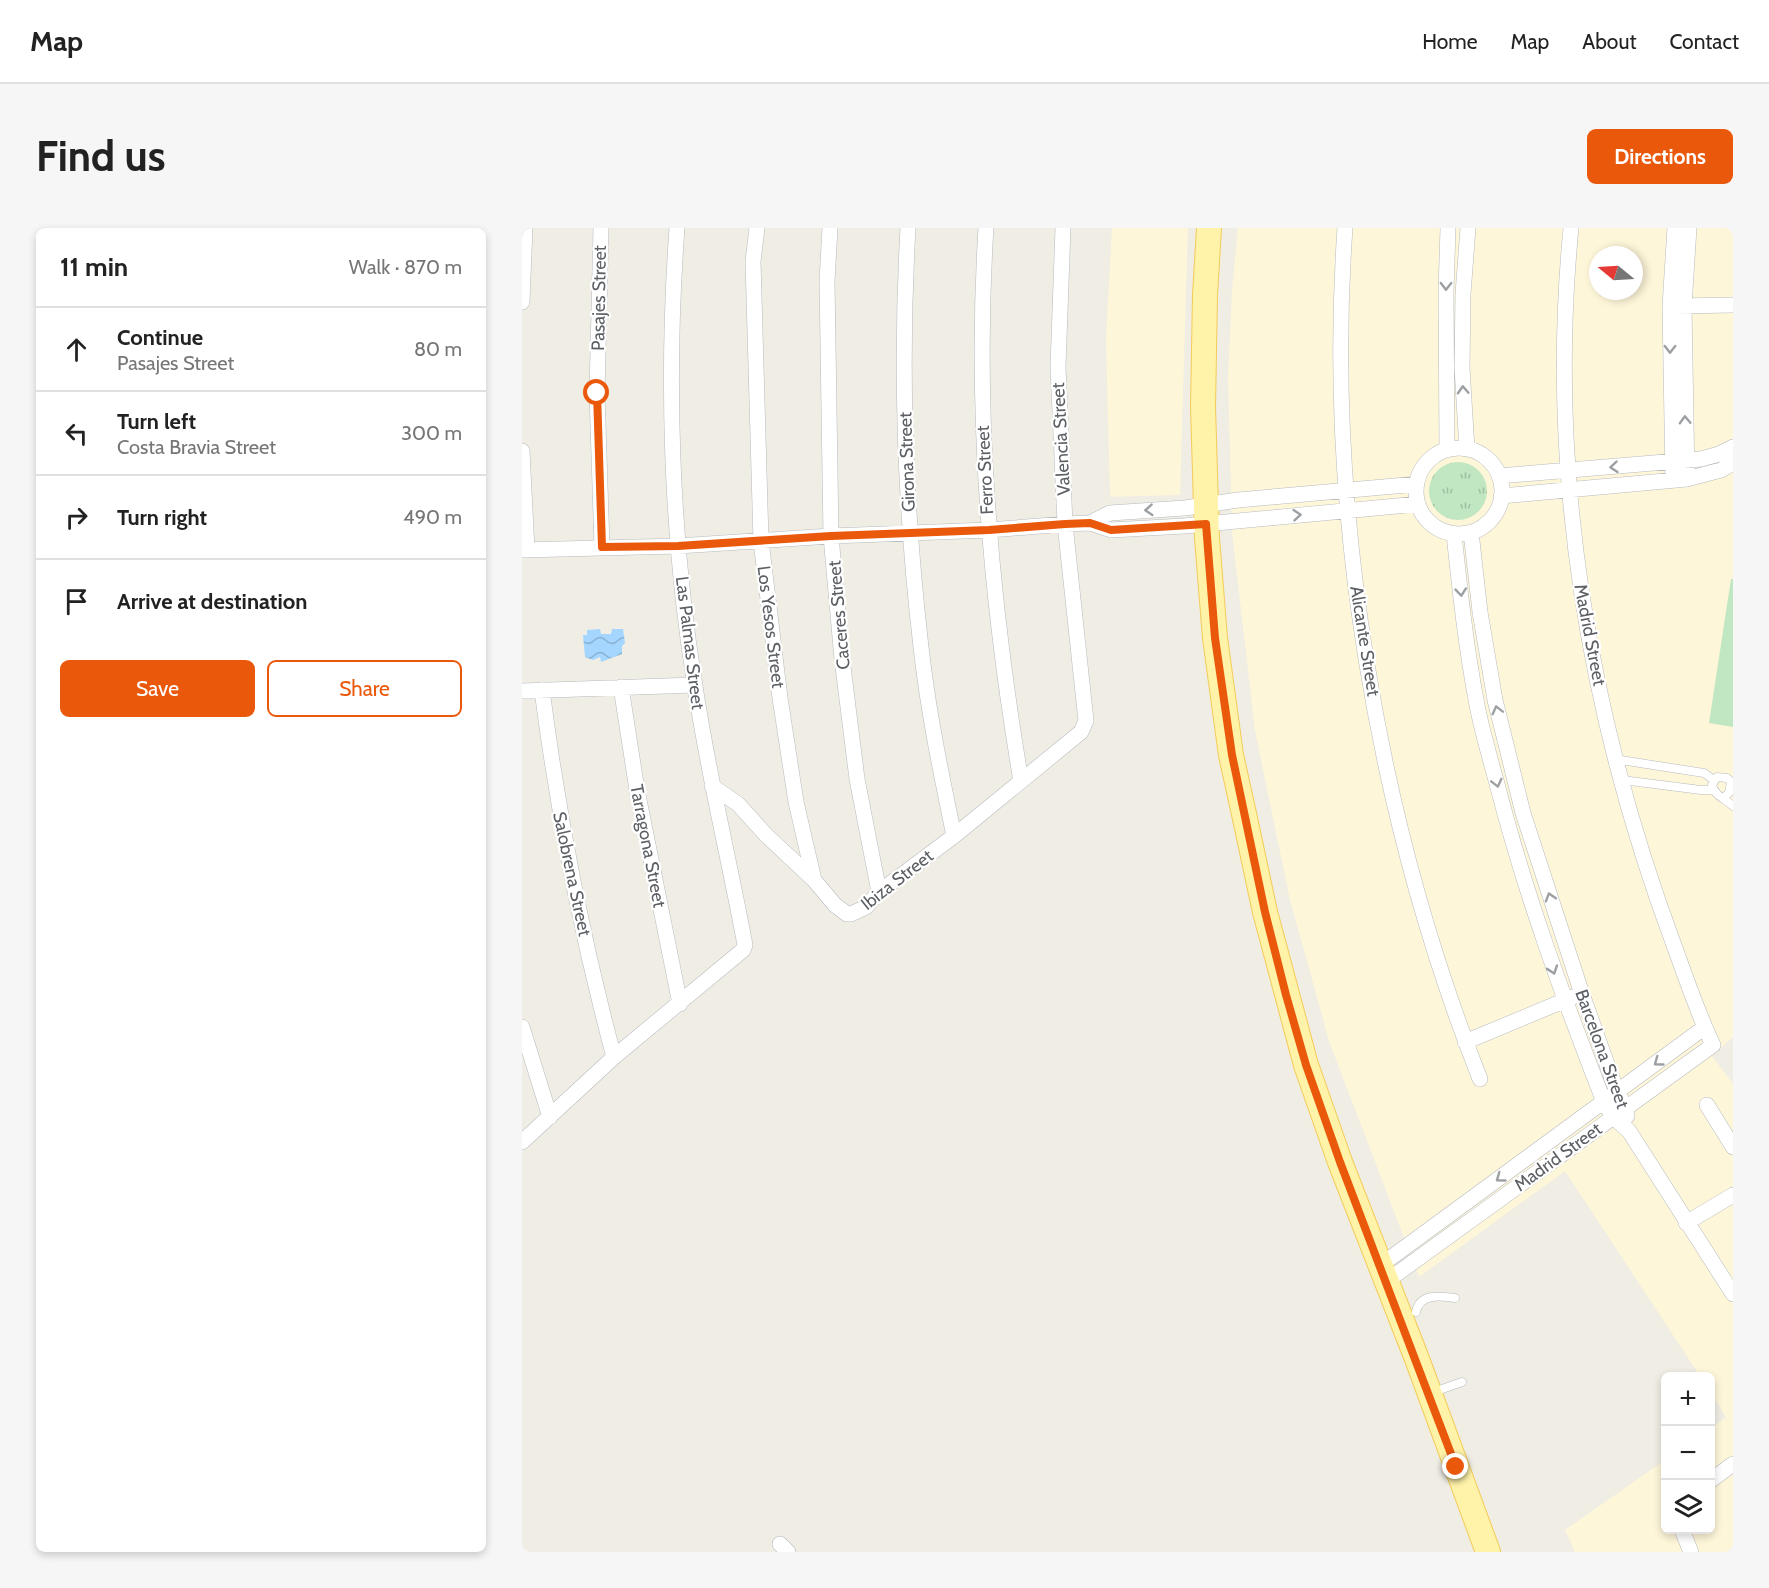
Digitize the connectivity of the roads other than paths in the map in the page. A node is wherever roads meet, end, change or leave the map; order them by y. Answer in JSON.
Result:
{"nodes":[{"id":1,"x":525,"y":228,"type":"edge"},
{"id":2,"x":601,"y":228,"type":"edge"},
{"id":3,"x":677,"y":228,"type":"edge"},
{"id":4,"x":757,"y":228,"type":"edge"},
{"id":5,"x":830,"y":228,"type":"edge"},
{"id":6,"x":909,"y":228,"type":"edge"},
{"id":7,"x":986,"y":228,"type":"edge"},
{"id":8,"x":1063,"y":228,"type":"edge"},
{"id":9,"x":1209,"y":228,"type":"edge"},
{"id":10,"x":1345,"y":228,"type":"edge"},
{"id":11,"x":1448,"y":228,"type":"edge"},
{"id":12,"x":1468,"y":228,"type":"edge"},
{"id":13,"x":1570,"y":228,"type":"edge"},
{"id":14,"x":1675,"y":228,"type":"edge"},
{"id":15,"x":1689,"y":228,"type":"edge"},
{"id":16,"x":522,"y":303,"type":"edge"},
{"id":17,"x":1733,"y":305,"type":"edge"},
{"id":18,"x":1677,"y":306,"type":"junction"},
{"id":19,"x":1733,"y":447,"type":"edge"},
{"id":20,"x":1467,"y":448,"type":"junction"},
{"id":21,"x":1447,"y":450,"type":"junction"},
{"id":22,"x":522,"y":451,"type":"edge"},
{"id":23,"x":1679,"y":461,"type":"junction"},
{"id":24,"x":1733,"y":464,"type":"edge"},
{"id":25,"x":1567,"y":471,"type":"junction"},
{"id":26,"x":1499,"y":476,"type":"junction"},
{"id":27,"x":1680,"y":479,"type":"junction"},
{"id":28,"x":1417,"y":484,"type":"junction"},
{"id":29,"x":1346,"y":490,"type":"junction"},
{"id":30,"x":1569,"y":490,"type":"junction"},
{"id":31,"x":1501,"y":496,"type":"junction"},
{"id":32,"x":1418,"y":504,"type":"junction"},
{"id":33,"x":1347,"y":510,"type":"junction"},
{"id":34,"x":1206,"y":515,"type":"junction"},
{"id":35,"x":1065,"y":524,"type":"junction"},
{"id":36,"x":989,"y":530,"type":"junction"},
{"id":37,"x":1471,"y":532,"type":"junction"},
{"id":38,"x":910,"y":534,"type":"junction"},
{"id":39,"x":1454,"y":534,"type":"junction"},
{"id":40,"x":831,"y":536,"type":"junction"},
{"id":41,"x":760,"y":541,"type":"junction"},
{"id":42,"x":678,"y":546,"type":"junction"},
{"id":43,"x":602,"y":547,"type":"junction"},
{"id":44,"x":525,"y":550,"type":"edge"},
{"id":45,"x":694,"y":685,"type":"junction"},
{"id":46,"x":621,"y":687,"type":"junction"},
{"id":47,"x":542,"y":690,"type":"junction"},
{"id":48,"x":522,"y":691,"type":"edge"},
{"id":49,"x":1086,"y":721,"type":"joint"},
{"id":50,"x":1614,"y":759,"type":"junction"},
{"id":51,"x":1620,"y":780,"type":"junction"},
{"id":52,"x":1714,"y":780,"type":"junction"},
{"id":53,"x":1021,"y":781,"type":"junction"},
{"id":54,"x":712,"y":786,"type":"junction"},
{"id":55,"x":1713,"y":790,"type":"junction"},
{"id":56,"x":1728,"y":795,"type":"edge"},
{"id":57,"x":1733,"y":806,"type":"edge"},
{"id":58,"x":954,"y":836,"type":"junction"},
{"id":59,"x":814,"y":880,"type":"junction"},
{"id":60,"x":879,"y":892,"type":"junction"},
{"id":61,"x":1582,"y":994,"type":"junction"},
{"id":62,"x":1564,"y":1000,"type":"junction"},
{"id":63,"x":680,"y":1004,"type":"junction"},
{"id":64,"x":522,"y":1027,"type":"edge"},
{"id":65,"x":1705,"y":1028,"type":"junction"},
{"id":66,"x":1465,"y":1042,"type":"junction"},
{"id":67,"x":614,"y":1057,"type":"junction"},
{"id":68,"x":1480,"y":1080,"type":"dead end"},
{"id":69,"x":1617,"y":1092,"type":"junction"},
{"id":70,"x":1604,"y":1102,"type":"junction"},
{"id":71,"x":1707,"y":1105,"type":"dead end"},
{"id":72,"x":1626,"y":1108,"type":"junction"},
{"id":73,"x":550,"y":1117,"type":"junction"},
{"id":74,"x":1613,"y":1117,"type":"junction"},
{"id":75,"x":1629,"y":1131,"type":"junction"},
{"id":76,"x":522,"y":1142,"type":"edge"},
{"id":77,"x":1733,"y":1147,"type":"edge"},
{"id":78,"x":1733,"y":1195,"type":"edge"},
{"id":79,"x":1686,"y":1223,"type":"junction"},
{"id":80,"x":1384,"y":1273,"type":"junction"},
{"id":81,"x":1733,"y":1293,"type":"edge"},
{"id":82,"x":1455,"y":1298,"type":"dead end"},
{"id":83,"x":1416,"y":1312,"type":"dead end"},
{"id":84,"x":1462,"y":1382,"type":"dead end"},
{"id":85,"x":1442,"y":1389,"type":"dead end"},
{"id":86,"x":1733,"y":1464,"type":"edge"},
{"id":87,"x":1711,"y":1480,"type":"edge"},
{"id":88,"x":1684,"y":1534,"type":"edge"},
{"id":89,"x":1488,"y":1552,"type":"edge"},
{"id":90,"x":1691,"y":1552,"type":"edge"}],
"edges":[{"from":1,"to":16,"type":"street"},
{"from":2,"to":43,"type":"street","name":"Pasajes Street"},
{"from":3,"to":42,"type":"street","name":"Las Palmas Street"},
{"from":4,"to":41,"type":"street","name":"Los Yesos Street"},
{"from":5,"to":40,"type":"street","name":"Caceres Street"},
{"from":6,"to":38,"type":"street","name":"Girona Street"},
{"from":7,"to":36,"type":"street","name":"Ferro Street"},
{"from":8,"to":35,"type":"street","name":"Valencia Street"},
{"from":9,"to":34,"type":"main road"},
{"from":10,"to":29,"type":"street","name":"Alicante Street"},
{"from":11,"to":21,"type":"street","one_way":true},
{"from":20,"to":12,"type":"street","one_way":true},
{"from":13,"to":25,"type":"street","name":"Madrid Street"},
{"from":14,"to":18,"type":"street"},
{"from":15,"to":18,"type":"street"},
{"from":17,"to":18,"type":"street"},
{"from":18,"to":23,"type":"street"},
{"from":19,"to":23,"type":"street"},
{"from":20,"to":21,"type":"street"},
{"from":20,"to":26,"type":"street"},
{"from":21,"to":28,"type":"street"},
{"from":22,"to":44,"type":"street"},
{"from":23,"to":25,"type":"street","one_way":true},
{"from":23,"to":27,"type":"street"},
{"from":24,"to":27,"type":"street"},
{"from":25,"to":26,"type":"street"},
{"from":25,"to":30,"type":"street","name":"Madrid Street"},
{"from":26,"to":31,"type":"street"},
{"from":27,"to":30,"type":"street"},
{"from":28,"to":29,"type":"street"},
{"from":28,"to":32,"type":"street"},
{"from":29,"to":33,"type":"street","name":"Alicante Street"},
{"from":29,"to":34,"type":"street"},
{"from":30,"to":31,"type":"street"},
{"from":30,"to":50,"type":"street","name":"Madrid Street"},
{"from":31,"to":37,"type":"street"},
{"from":32,"to":33,"type":"street"},
{"from":32,"to":39,"type":"street"},
{"from":34,"to":33,"type":"street","one_way":true},
{"from":33,"to":66,"type":"street","name":"Alicante Street"},
{"from":34,"to":35,"type":"street"},
{"from":34,"to":80,"type":"main road"},
{"from":35,"to":36,"type":"street"},
{"from":35,"to":49,"type":"street","name":"Valencia Street"},
{"from":36,"to":38,"type":"street"},
{"from":36,"to":53,"type":"street","name":"Ferro Street"},
{"from":37,"to":39,"type":"street"},
{"from":61,"to":37,"type":"street","name":"Barcelona Street","one_way":true},
{"from":38,"to":40,"type":"street"},
{"from":38,"to":58,"type":"street","name":"Girona Street"},
{"from":39,"to":62,"type":"street","name":"Barcelona Street","one_way":true},
{"from":40,"to":41,"type":"street"},
{"from":40,"to":60,"type":"street","name":"Caceres Street"},
{"from":41,"to":42,"type":"street"},
{"from":41,"to":59,"type":"street","name":"Los Yesos Street"},
{"from":42,"to":43,"type":"street"},
{"from":42,"to":45,"type":"street","name":"Las Palmas Street"},
{"from":43,"to":44,"type":"street"},
{"from":45,"to":46,"type":"street"},
{"from":45,"to":54,"type":"street","name":"Las Palmas Street"},
{"from":46,"to":47,"type":"street"},
{"from":46,"to":63,"type":"street","name":"Tarragona Street"},
{"from":47,"to":48,"type":"street"},
{"from":47,"to":67,"type":"street","name":"Salobrena Street"},
{"from":49,"to":53,"type":"street","name":"Ibiza Street"},
{"from":50,"to":51,"type":"street","name":"Madrid Street"},
{"from":50,"to":52,"type":"lane"},
{"from":51,"to":55,"type":"lane"},
{"from":51,"to":65,"type":"street","name":"Madrid Street"},
{"from":52,"to":55,"type":"lane"},
{"from":52,"to":56,"type":"lane"},
{"from":53,"to":58,"type":"street","name":"Ibiza Street"},
{"from":54,"to":59,"type":"street","name":"Ibiza Street"},
{"from":54,"to":63,"type":"street","name":"Las Palmas Street"},
{"from":55,"to":56,"type":"lane"},
{"from":56,"to":57,"type":"lane"},
{"from":58,"to":60,"type":"street","name":"Ibiza Street"},
{"from":59,"to":60,"type":"street","name":"Ibiza Street"},
{"from":61,"to":62,"type":"street"},
{"from":61,"to":69,"type":"street","name":"Barcelona Street"},
{"from":62,"to":66,"type":"street"},
{"from":62,"to":70,"type":"street","name":"Barcelona Street"},
{"from":63,"to":67,"type":"street"},
{"from":64,"to":73,"type":"street"},
{"from":65,"to":69,"type":"street","name":"Madrid Street","one_way":true},
{"from":65,"to":72,"type":"street","name":"Madrid Street"},
{"from":66,"to":68,"type":"street","name":"Alicante Street"},
{"from":67,"to":73,"type":"street"},
{"from":69,"to":70,"type":"street","name":"Madrid Street"},
{"from":69,"to":72,"type":"street","name":"Barcelona Street"},
{"from":70,"to":74,"type":"street","name":"Barcelona Street"},
{"from":70,"to":80,"type":"street","name":"Madrid Street","one_way":true},
{"from":71,"to":77,"type":"street"},
{"from":72,"to":74,"type":"street","name":"Madrid Street"},
{"from":72,"to":75,"type":"street","name":"Barcelona Street"},
{"from":73,"to":76,"type":"street"},
{"from":74,"to":75,"type":"street","name":"Barcelona Street"},
{"from":74,"to":80,"type":"street","name":"Madrid Street"},
{"from":75,"to":79,"type":"street"},
{"from":78,"to":79,"type":"street"},
{"from":79,"to":81,"type":"street"},
{"from":80,"to":89,"type":"main road"},
{"from":82,"to":83,"type":"lane"},
{"from":84,"to":85,"type":"lane"},
{"from":86,"to":87,"type":"street"},
{"from":88,"to":90,"type":"street"}]}
